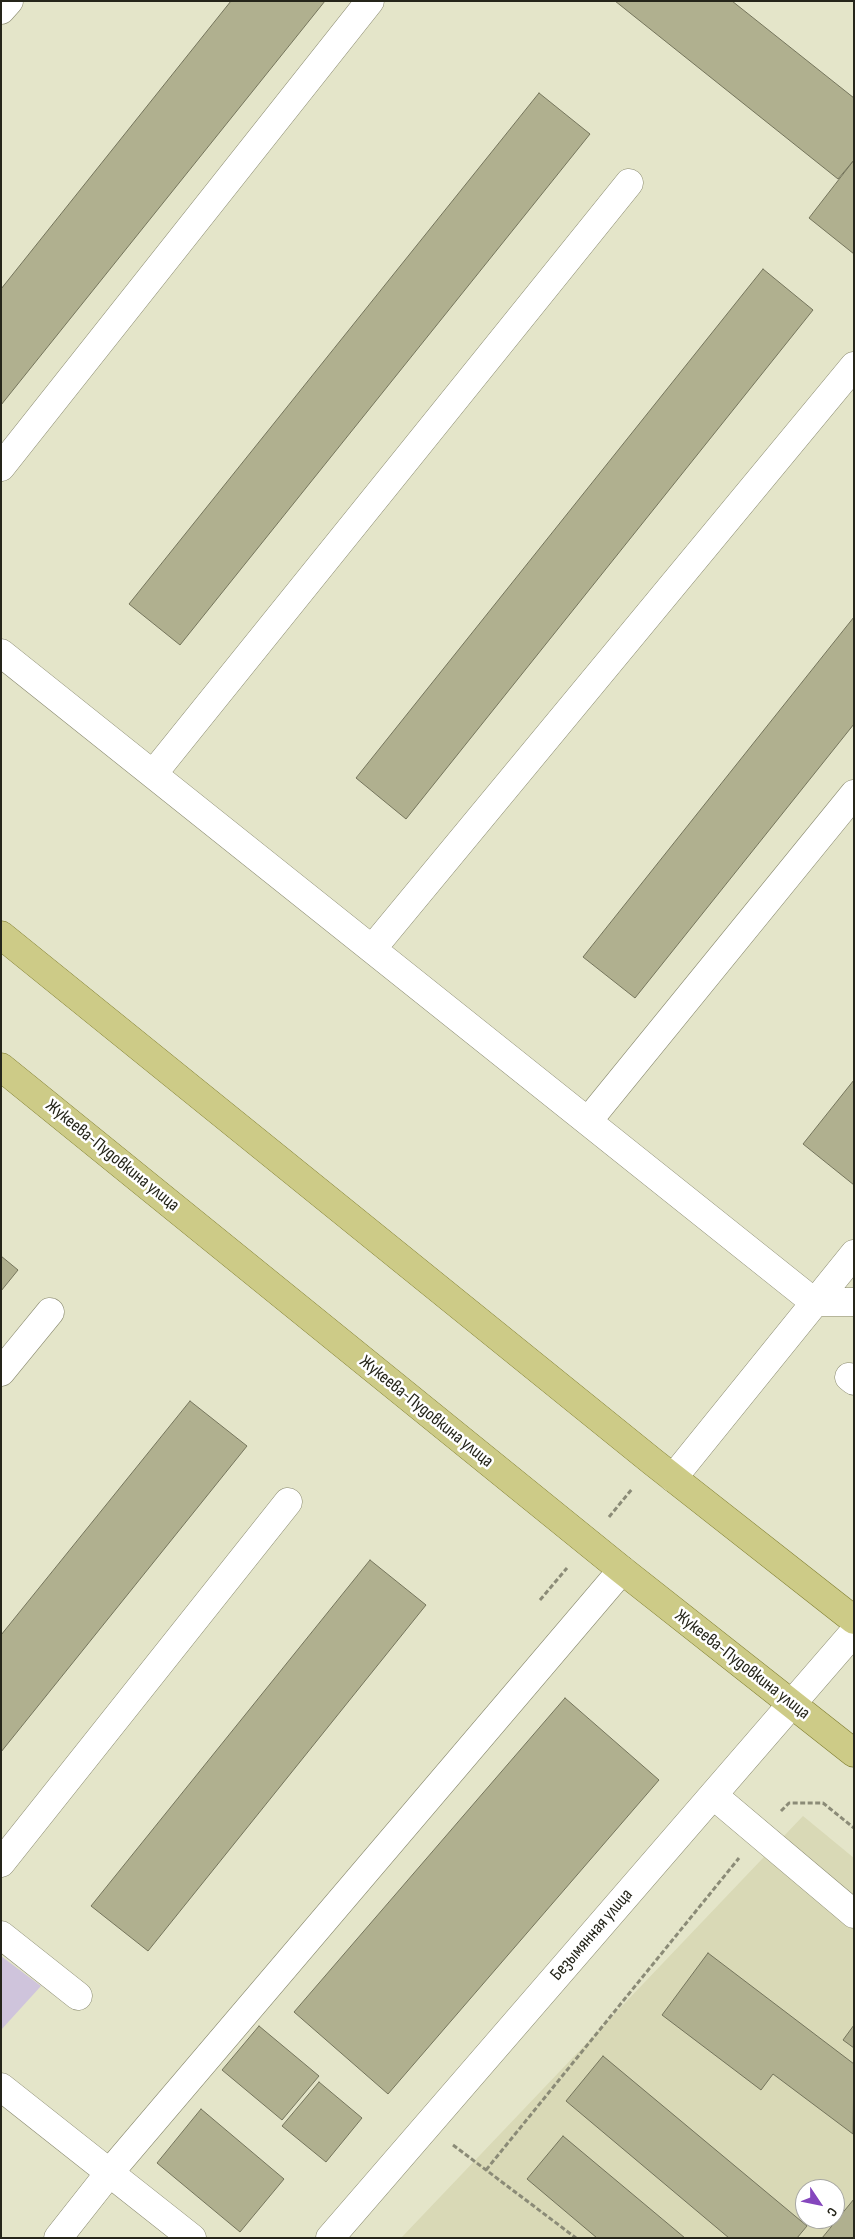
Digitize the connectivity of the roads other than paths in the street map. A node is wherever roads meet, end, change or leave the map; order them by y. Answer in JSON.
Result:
{"nodes":[{"id":1,"x":9,"y":1,"type":"edge"},
{"id":2,"x":370,"y":1,"type":"edge"},
{"id":3,"x":1,"y":10,"type":"edge"},
{"id":4,"x":629,"y":182,"type":"dead end"},
{"id":5,"x":854,"y":366,"type":"edge"},
{"id":6,"x":1,"y":467,"type":"edge"},
{"id":7,"x":1,"y":653,"type":"edge"},
{"id":8,"x":153,"y":774,"type":"junction"},
{"id":9,"x":854,"y":794,"type":"edge"},
{"id":10,"x":1,"y":935,"type":"edge"},
{"id":11,"x":372,"y":949,"type":"junction"},
{"id":12,"x":1,"y":1067,"type":"edge"},
{"id":13,"x":588,"y":1121,"type":"junction"},
{"id":14,"x":854,"y":1254,"type":"edge"},
{"id":15,"x":814,"y":1302,"type":"junction"},
{"id":16,"x":854,"y":1302,"type":"edge"},
{"id":17,"x":50,"y":1312,"type":"dead end"},
{"id":18,"x":1,"y":1372,"type":"edge"},
{"id":19,"x":663,"y":1470,"type":"junction"},
{"id":20,"x":288,"y":1502,"type":"dead end"},
{"id":21,"x":622,"y":1570,"type":"junction"},
{"id":22,"x":854,"y":1620,"type":"edge"},
{"id":23,"x":854,"y":1632,"type":"edge"},
{"id":24,"x":792,"y":1704,"type":"junction"},
{"id":25,"x":854,"y":1753,"type":"edge"},
{"id":26,"x":713,"y":1796,"type":"junction"},
{"id":27,"x":1,"y":1864,"type":"edge"},
{"id":28,"x":854,"y":1914,"type":"edge"},
{"id":29,"x":1,"y":1935,"type":"edge"},
{"id":30,"x":78,"y":1996,"type":"dead end"},
{"id":31,"x":1,"y":2087,"type":"edge"},
{"id":32,"x":110,"y":2172,"type":"junction"},
{"id":33,"x":58,"y":2238,"type":"edge"},
{"id":34,"x":192,"y":2238,"type":"edge"},
{"id":35,"x":330,"y":2238,"type":"edge"}],
"edges":[{"from":1,"to":3,"type":"street"},
{"from":2,"to":6,"type":"street"},
{"from":4,"to":8,"type":"street"},
{"from":5,"to":11,"type":"street"},
{"from":7,"to":8,"type":"street"},
{"from":8,"to":11,"type":"street"},
{"from":9,"to":13,"type":"street"},
{"from":10,"to":19,"type":"main road"},
{"from":11,"to":13,"type":"street"},
{"from":12,"to":21,"type":"main road","name":"Жукеева-Пудовкина улица"},
{"from":13,"to":15,"type":"street"},
{"from":14,"to":15,"type":"street"},
{"from":15,"to":16,"type":"street"},
{"from":15,"to":19,"type":"street"},
{"from":17,"to":18,"type":"street"},
{"from":19,"to":22,"type":"main road"},
{"from":20,"to":27,"type":"street"},
{"from":21,"to":24,"type":"main road","name":"Жукеева-Пудовкина улица"},
{"from":21,"to":32,"type":"street"},
{"from":23,"to":24,"type":"street","name":"Безымянная улица"},
{"from":24,"to":25,"type":"main road","name":"Жукеева-Пудовкина улица"},
{"from":24,"to":26,"type":"street","name":"Безымянная улица"},
{"from":26,"to":28,"type":"street"},
{"from":26,"to":35,"type":"street","name":"Безымянная улица"},
{"from":29,"to":30,"type":"street"},
{"from":31,"to":32,"type":"street"},
{"from":32,"to":33,"type":"street"},
{"from":32,"to":34,"type":"street"}]}
